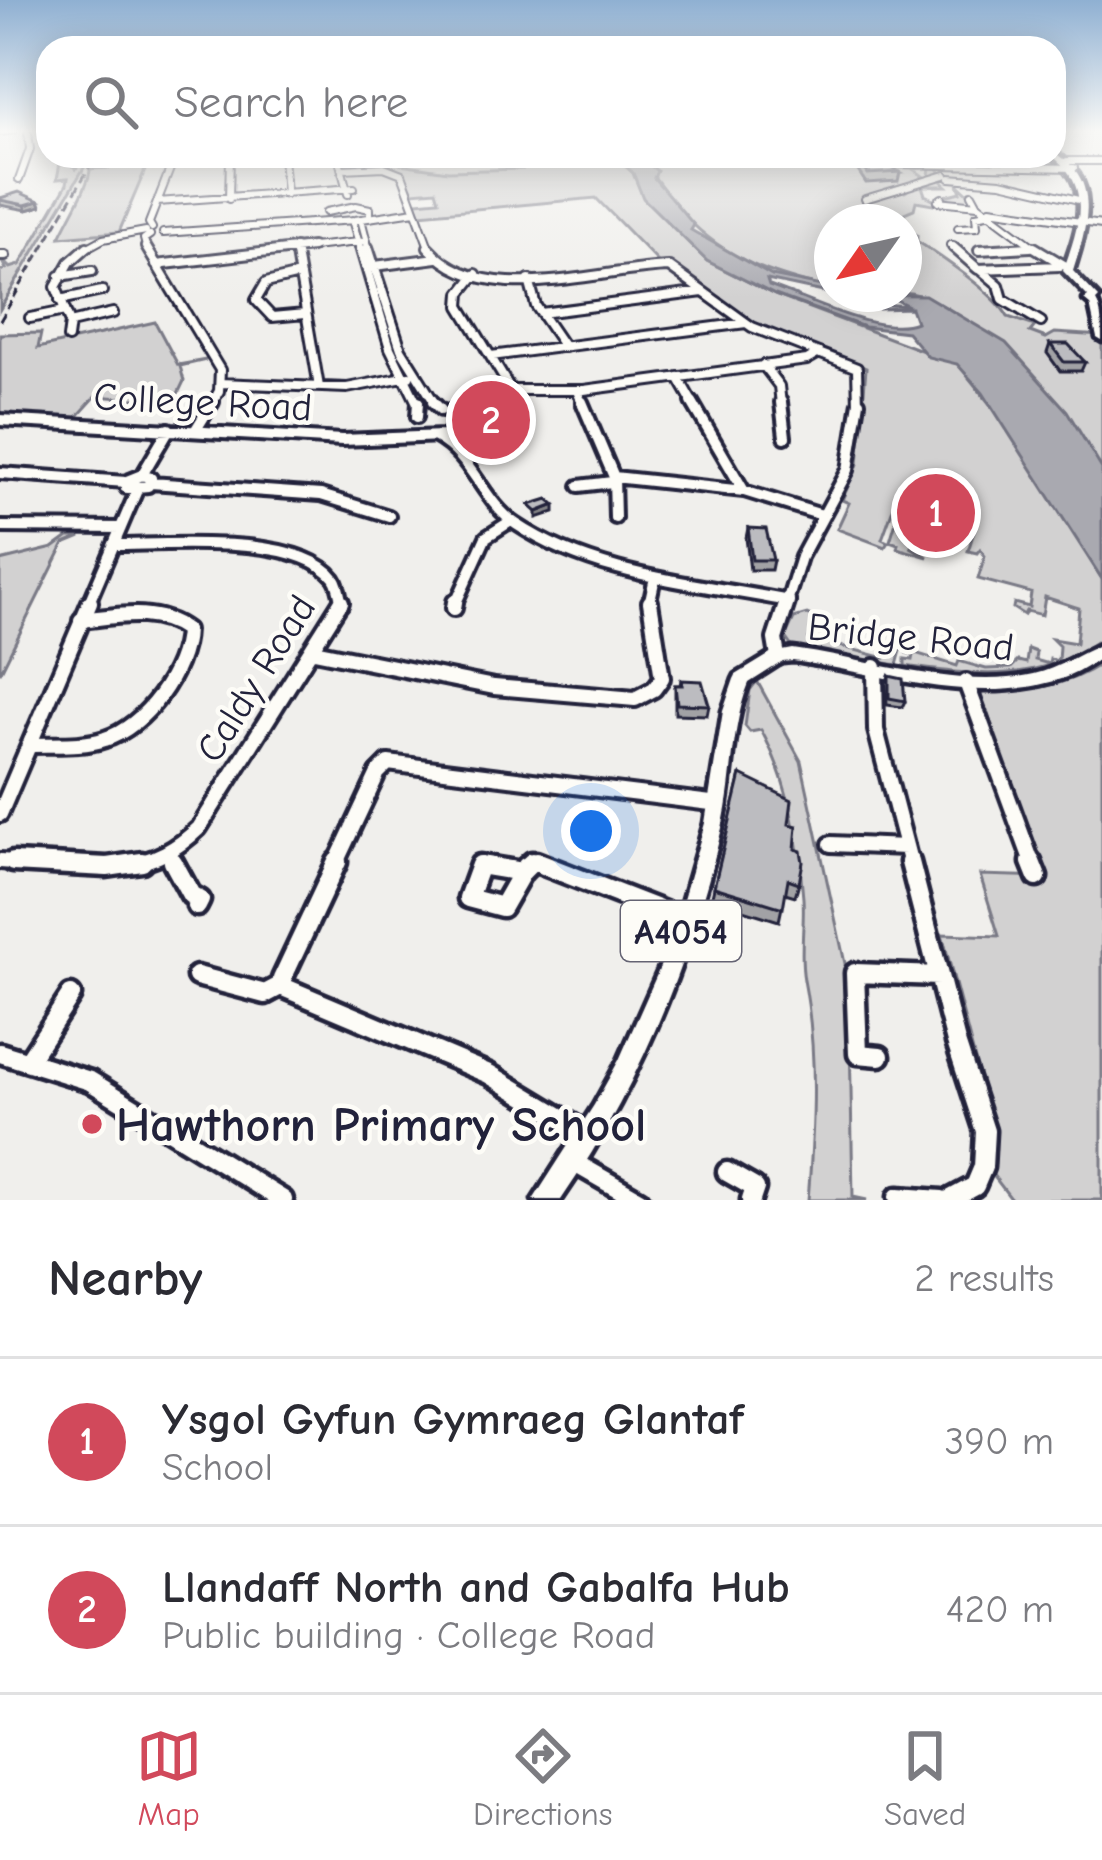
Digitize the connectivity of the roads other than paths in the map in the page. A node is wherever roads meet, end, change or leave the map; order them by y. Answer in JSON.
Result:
{"nodes":[{"id":1,"x":163,"y":186,"type":"edge"},
{"id":2,"x":229,"y":186,"type":"edge"},
{"id":3,"x":285,"y":186,"type":"edge"},
{"id":4,"x":349,"y":186,"type":"edge"},
{"id":5,"x":405,"y":186,"type":"edge"},
{"id":6,"x":908,"y":186,"type":"edge"},
{"id":7,"x":963,"y":186,"type":"edge"},
{"id":8,"x":1020,"y":186,"type":"edge"},
{"id":9,"x":1084,"y":186,"type":"edge"},
{"id":10,"x":1026,"y":187,"type":"joint"},
{"id":11,"x":350,"y":189,"type":"junction"},
{"id":12,"x":286,"y":194,"type":"junction"},
{"id":13,"x":942,"y":198,"type":"dead end"},
{"id":14,"x":229,"y":199,"type":"junction"},
{"id":15,"x":865,"y":199,"type":"dead end"},
{"id":16,"x":1083,"y":201,"type":"junction"},
{"id":17,"x":157,"y":202,"type":"junction"},
{"id":18,"x":978,"y":205,"type":"junction"},
{"id":19,"x":413,"y":208,"type":"junction"},
{"id":20,"x":990,"y":211,"type":"junction"},
{"id":21,"x":355,"y":213,"type":"junction"},
{"id":22,"x":1079,"y":221,"type":"junction"},
{"id":23,"x":1102,"y":225,"type":"edge"},
{"id":24,"x":958,"y":228,"type":"dead end"},
{"id":25,"x":149,"y":231,"type":"junction"},
{"id":26,"x":363,"y":241,"type":"junction"},
{"id":27,"x":950,"y":245,"type":"dead end"},
{"id":28,"x":1035,"y":247,"type":"junction"},
{"id":29,"x":69,"y":248,"type":"dead end"},
{"id":30,"x":295,"y":248,"type":"junction"},
{"id":31,"x":81,"y":250,"type":"junction"},
{"id":32,"x":980,"y":250,"type":"dead end"},
{"id":33,"x":437,"y":258,"type":"junction"},
{"id":34,"x":156,"y":265,"type":"junction"},
{"id":35,"x":370,"y":266,"type":"junction"},
{"id":36,"x":1065,"y":267,"type":"junction"},
{"id":37,"x":978,"y":269,"type":"junction"},
{"id":38,"x":476,"y":274,"type":"junction"},
{"id":39,"x":299,"y":275,"type":"junction"},
{"id":40,"x":60,"y":276,"type":"junction"},
{"id":41,"x":529,"y":280,"type":"junction"},
{"id":42,"x":103,"y":292,"type":"junction"},
{"id":43,"x":703,"y":292,"type":"junction"},
{"id":44,"x":60,"y":300,"type":"junction"},
{"id":45,"x":1098,"y":302,"type":"edge"},
{"id":46,"x":65,"y":311,"type":"junction"},
{"id":47,"x":305,"y":314,"type":"junction"},
{"id":48,"x":541,"y":314,"type":"junction"},
{"id":49,"x":30,"y":318,"type":"dead end"},
{"id":50,"x":1040,"y":322,"type":"dead end"},
{"id":51,"x":70,"y":323,"type":"junction"},
{"id":52,"x":746,"y":323,"type":"junction"},
{"id":53,"x":68,"y":338,"type":"dead end"},
{"id":54,"x":1102,"y":338,"type":"edge"},
{"id":55,"x":564,"y":347,"type":"junction"},
{"id":56,"x":819,"y":353,"type":"junction"},
{"id":57,"x":491,"y":356,"type":"junction"},
{"id":58,"x":763,"y":365,"type":"junction"},
{"id":59,"x":410,"y":376,"type":"junction"},
{"id":60,"x":678,"y":377,"type":"junction"},
{"id":61,"x":220,"y":383,"type":"junction"},
{"id":62,"x":367,"y":385,"type":"junction"},
{"id":63,"x":302,"y":387,"type":"junction"},
{"id":64,"x":319,"y":388,"type":"junction"},
{"id":65,"x":511,"y":390,"type":"junction"},
{"id":66,"x":577,"y":391,"type":"junction"},
{"id":67,"x":375,"y":401,"type":"dead end"},
{"id":68,"x":305,"y":404,"type":"dead end"},
{"id":69,"x":468,"y":406,"type":"junction"},
{"id":70,"x":445,"y":411,"type":"junction"},
{"id":71,"x":0,"y":420,"type":"edge"},
{"id":72,"x":416,"y":421,"type":"junction"},
{"id":73,"x":463,"y":425,"type":"junction"},
{"id":74,"x":169,"y":429,"type":"junction"},
{"id":75,"x":195,"y":431,"type":"junction"},
{"id":76,"x":402,"y":435,"type":"junction"},
{"id":77,"x":431,"y":436,"type":"junction"},
{"id":78,"x":784,"y":437,"type":"dead end"},
{"id":79,"x":457,"y":452,"type":"junction"},
{"id":80,"x":0,"y":473,"type":"edge"},
{"id":81,"x":613,"y":480,"type":"junction"},
{"id":82,"x":139,"y":483,"type":"junction"},
{"id":83,"x":579,"y":486,"type":"dead end"},
{"id":84,"x":743,"y":491,"type":"junction"},
{"id":85,"x":822,"y":515,"type":"junction"},
{"id":86,"x":389,"y":516,"type":"dead end"},
{"id":87,"x":615,"y":518,"type":"dead end"},
{"id":88,"x":512,"y":521,"type":"junction"},
{"id":89,"x":0,"y":527,"type":"edge"},
{"id":90,"x":121,"y":528,"type":"junction"},
{"id":91,"x":114,"y":545,"type":"junction"},
{"id":92,"x":655,"y":578,"type":"junction"},
{"id":93,"x":788,"y":601,"type":"junction"},
{"id":94,"x":454,"y":608,"type":"dead end"},
{"id":95,"x":81,"y":620,"type":"junction"},
{"id":96,"x":1102,"y":650,"type":"edge"},
{"id":97,"x":314,"y":651,"type":"junction"},
{"id":98,"x":778,"y":657,"type":"junction"},
{"id":99,"x":875,"y":667,"type":"junction"},
{"id":100,"x":966,"y":682,"type":"junction"},
{"id":101,"x":30,"y":745,"type":"junction"},
{"id":102,"x":719,"y":804,"type":"junction"},
{"id":103,"x":0,"y":814,"type":"edge"},
{"id":104,"x":830,"y":844,"type":"dead end"},
{"id":105,"x":906,"y":847,"type":"junction"},
{"id":106,"x":169,"y":854,"type":"junction"},
{"id":107,"x":0,"y":861,"type":"edge"},
{"id":108,"x":525,"y":867,"type":"dead end"},
{"id":109,"x":1037,"y":877,"type":"dead end"},
{"id":110,"x":196,"y":906,"type":"dead end"},
{"id":111,"x":685,"y":920,"type":"junction"},
{"id":112,"x":197,"y":976,"type":"dead end"},
{"id":113,"x":939,"y":976,"type":"junction"},
{"id":114,"x":282,"y":982,"type":"junction"},
{"id":115,"x":70,"y":995,"type":"dead end"},
{"id":116,"x":0,"y":1053,"type":"edge"},
{"id":117,"x":880,"y":1056,"type":"dead end"},
{"id":118,"x":28,"y":1061,"type":"junction"},
{"id":119,"x":590,"y":1135,"type":"junction"},
{"id":120,"x":573,"y":1162,"type":"junction"},
{"id":121,"x":727,"y":1172,"type":"dead end"},
{"id":122,"x":898,"y":1197,"type":"dead end"},
{"id":123,"x":283,"y":1200,"type":"edge"},
{"id":124,"x":546,"y":1200,"type":"edge"},
{"id":125,"x":639,"y":1200,"type":"edge"},
{"id":126,"x":751,"y":1200,"type":"edge"},
{"id":127,"x":946,"y":1200,"type":"edge"}],
"edges":[{"from":1,"to":17,"type":"street"},
{"from":2,"to":14,"type":"street"},
{"from":3,"to":12,"type":"street"},
{"from":4,"to":11,"type":"street"},
{"from":5,"to":19,"type":"street"},
{"from":6,"to":15,"type":"street"},
{"from":7,"to":18,"type":"street"},
{"from":8,"to":10,"type":"street"},
{"from":9,"to":16,"type":"main road"},
{"from":10,"to":16,"type":"street"},
{"from":11,"to":12,"type":"street"},
{"from":11,"to":21,"type":"street"},
{"from":12,"to":14,"type":"street"},
{"from":13,"to":18,"type":"street"},
{"from":14,"to":17,"type":"street"},
{"from":16,"to":22,"type":"main road"},
{"from":17,"to":25,"type":"street"},
{"from":18,"to":20,"type":"street"},
{"from":19,"to":21,"type":"street"},
{"from":19,"to":33,"type":"street"},
{"from":20,"to":22,"type":"street"},
{"from":20,"to":24,"type":"street"},
{"from":20,"to":28,"type":"street"},
{"from":21,"to":25,"type":"street"},
{"from":21,"to":26,"type":"street"},
{"from":22,"to":23,"type":"street"},
{"from":22,"to":36,"type":"main road"},
{"from":25,"to":31,"type":"street"},
{"from":25,"to":34,"type":"street"},
{"from":26,"to":30,"type":"street"},
{"from":26,"to":35,"type":"street"},
{"from":27,"to":37,"type":"street"},
{"from":28,"to":32,"type":"street"},
{"from":28,"to":36,"type":"street"},
{"from":29,"to":31,"type":"street"},
{"from":30,"to":34,"type":"street"},
{"from":30,"to":39,"type":"street"},
{"from":31,"to":40,"type":"street"},
{"from":33,"to":35,"type":"street"},
{"from":33,"to":38,"type":"street"},
{"from":34,"to":61,"type":"street"},
{"from":35,"to":59,"type":"street"},
{"from":36,"to":37,"type":"street"},
{"from":36,"to":45,"type":"main road"},
{"from":37,"to":50,"type":"street"},
{"from":38,"to":41,"type":"street"},
{"from":38,"to":57,"type":"street"},
{"from":39,"to":47,"type":"street"},
{"from":39,"to":47,"type":"street"},
{"from":40,"to":42,"type":"street"},
{"from":40,"to":44,"type":"street"},
{"from":41,"to":43,"type":"street"},
{"from":41,"to":48,"type":"street"},
{"from":42,"to":44,"type":"street"},
{"from":42,"to":51,"type":"street"},
{"from":43,"to":48,"type":"street"},
{"from":43,"to":52,"type":"street"},
{"from":44,"to":46,"type":"street"},
{"from":45,"to":54,"type":"main road"},
{"from":46,"to":49,"type":"street"},
{"from":46,"to":51,"type":"street"},
{"from":47,"to":64,"type":"street"},
{"from":48,"to":55,"type":"street"},
{"from":51,"to":53,"type":"street"},
{"from":52,"to":55,"type":"street"},
{"from":52,"to":56,"type":"street"},
{"from":55,"to":57,"type":"street"},
{"from":56,"to":58,"type":"street"},
{"from":56,"to":85,"type":"street"},
{"from":57,"to":65,"type":"street"},
{"from":58,"to":60,"type":"street"},
{"from":58,"to":78,"type":"street"},
{"from":59,"to":62,"type":"street"},
{"from":59,"to":70,"type":"street"},
{"from":59,"to":72,"type":"street"},
{"from":60,"to":66,"type":"street"},
{"from":60,"to":84,"type":"street"},
{"from":61,"to":63,"type":"street"},
{"from":61,"to":75,"type":"street"},
{"from":62,"to":64,"type":"street"},
{"from":62,"to":67,"type":"street"},
{"from":63,"to":64,"type":"street"},
{"from":63,"to":68,"type":"street"},
{"from":65,"to":66,"type":"street"},
{"from":65,"to":69,"type":"street"},
{"from":66,"to":81,"type":"street"},
{"from":69,"to":70,"type":"street"},
{"from":69,"to":73,"type":"street"},
{"from":70,"to":72,"type":"street"},
{"from":70,"to":73,"type":"street"},
{"from":71,"to":74,"type":"street","name":"College Road"},
{"from":72,"to":76,"type":"street"},
{"from":72,"to":77,"type":"street"},
{"from":73,"to":77,"type":"street"},
{"from":73,"to":79,"type":"street"},
{"from":74,"to":75,"type":"street","name":"College Road"},
{"from":74,"to":82,"type":"street"},
{"from":75,"to":76,"type":"street","name":"College Road"},
{"from":76,"to":77,"type":"street","name":"College Road"},
{"from":77,"to":79,"type":"street"},
{"from":79,"to":88,"type":"street"},
{"from":80,"to":82,"type":"street"},
{"from":81,"to":83,"type":"street"},
{"from":81,"to":84,"type":"street"},
{"from":81,"to":87,"type":"street"},
{"from":82,"to":86,"type":"street"},
{"from":82,"to":90,"type":"street"},
{"from":84,"to":85,"type":"street"},
{"from":85,"to":93,"type":"street"},
{"from":88,"to":92,"type":"street"},
{"from":88,"to":94,"type":"street"},
{"from":89,"to":90,"type":"street"},
{"from":90,"to":91,"type":"street"},
{"from":91,"to":95,"type":"street"},
{"from":91,"to":97,"type":"street","name":"Caldy Road"},
{"from":92,"to":93,"type":"street"},
{"from":92,"to":97,"type":"street"},
{"from":93,"to":98,"type":"street"},
{"from":95,"to":101,"type":"street"},
{"from":95,"to":101,"type":"street"},
{"from":96,"to":100,"type":"main road","name":"Bridge Road"},
{"from":97,"to":106,"type":"street","name":"Caldy Road"},
{"from":98,"to":99,"type":"main road","name":"Bridge Road"},
{"from":98,"to":102,"type":"main road","number":"A4054"},
{"from":99,"to":100,"type":"main road","name":"Bridge Road"},
{"from":99,"to":105,"type":"street"},
{"from":100,"to":109,"type":"street"},
{"from":101,"to":103,"type":"street"},
{"from":102,"to":111,"type":"main road","number":"A4054"},
{"from":102,"to":114,"type":"street"},
{"from":104,"to":105,"type":"street"},
{"from":105,"to":113,"type":"street"},
{"from":106,"to":107,"type":"street"},
{"from":106,"to":110,"type":"street"},
{"from":108,"to":111,"type":"street"},
{"from":111,"to":119,"type":"main road","number":"A4054"},
{"from":112,"to":114,"type":"street"},
{"from":113,"to":117,"type":"street"},
{"from":113,"to":127,"type":"street"},
{"from":114,"to":119,"type":"street"},
{"from":115,"to":118,"type":"street"},
{"from":116,"to":118,"type":"street"},
{"from":118,"to":123,"type":"street"},
{"from":119,"to":120,"type":"main road","number":"A4054"},
{"from":120,"to":124,"type":"main road","number":"A4054"},
{"from":120,"to":125,"type":"street"},
{"from":121,"to":126,"type":"street"},
{"from":122,"to":127,"type":"street"}]}
